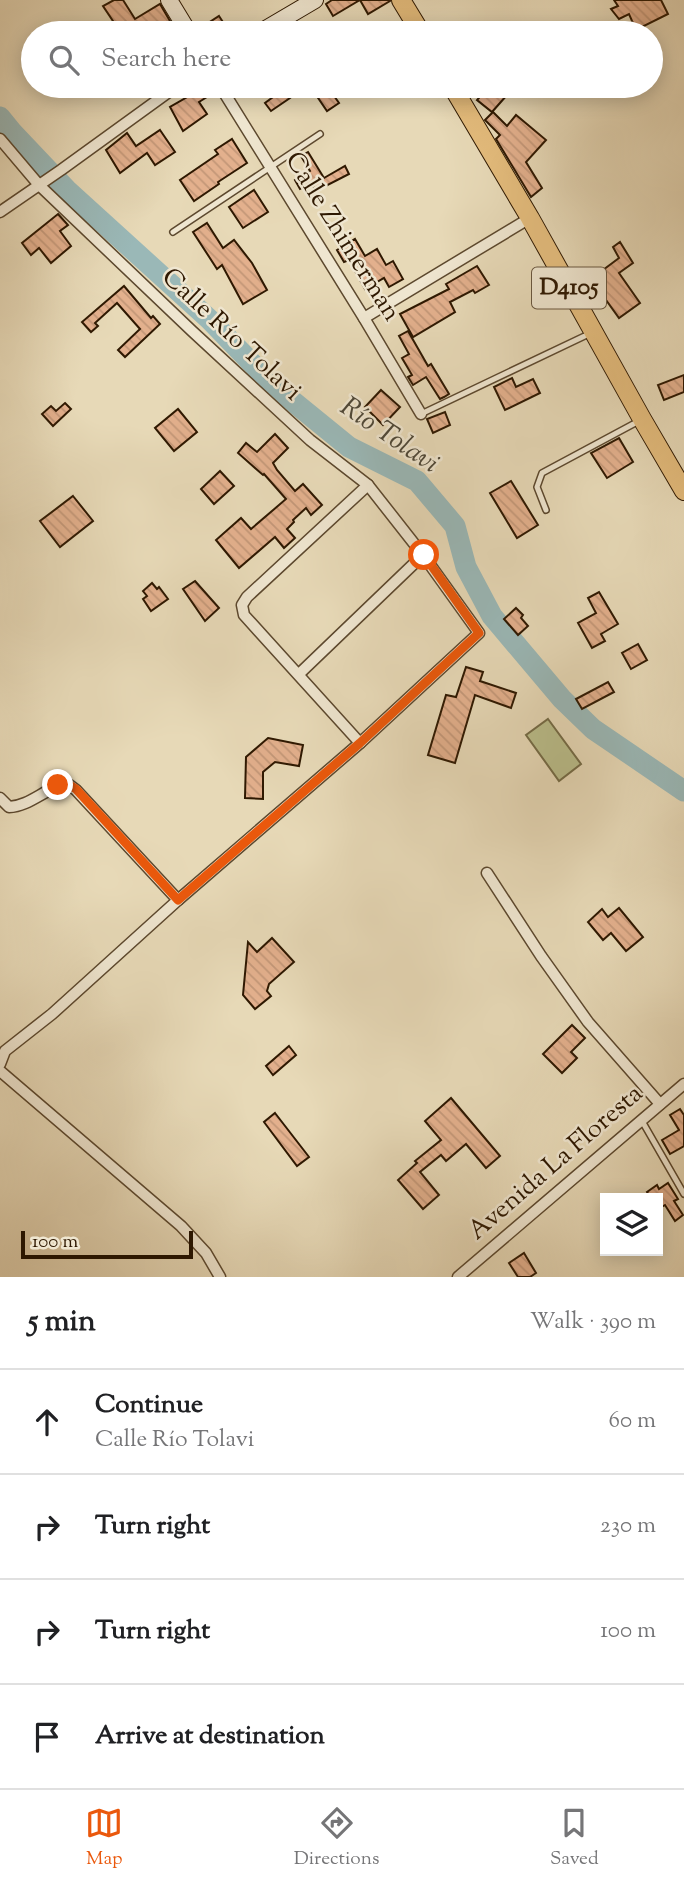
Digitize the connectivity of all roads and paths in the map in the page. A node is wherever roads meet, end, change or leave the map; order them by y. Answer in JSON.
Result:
{"nodes":[{"id":1,"x":169,"y":0,"type":"edge"},
{"id":2,"x":314,"y":0,"type":"edge"},
{"id":3,"x":401,"y":0,"type":"edge"},
{"id":4,"x":182,"y":21,"type":"edge"},
{"id":5,"x":279,"y":21,"type":"edge"},
{"id":6,"x":414,"y":21,"type":"edge"},
{"id":7,"x":160,"y":98,"type":"edge"},
{"id":8,"x":228,"y":98,"type":"edge"},
{"id":9,"x":459,"y":98,"type":"edge"},
{"id":10,"x":320,"y":134,"type":"dead end"},
{"id":11,"x":0,"y":139,"type":"edge"},
{"id":12,"x":270,"y":166,"type":"junction"},
{"id":13,"x":44,"y":182,"type":"junction"},
{"id":14,"x":0,"y":212,"type":"edge"},
{"id":15,"x":530,"y":218,"type":"junction"},
{"id":16,"x":173,"y":232,"type":"dead end"},
{"id":17,"x":364,"y":318,"type":"junction"},
{"id":18,"x":594,"y":332,"type":"junction"},
{"id":19,"x":421,"y":414,"type":"joint"},
{"id":20,"x":642,"y":419,"type":"junction"},
{"id":21,"x":368,"y":485,"type":"junction"},
{"id":22,"x":684,"y":491,"type":"edge"},
{"id":23,"x":546,"y":510,"type":"dead end"},
{"id":24,"x":424,"y":555,"type":"junction"},
{"id":25,"x":299,"y":674,"type":"junction"},
{"id":26,"x":360,"y":743,"type":"junction"},
{"id":27,"x":0,"y":798,"type":"edge"},
{"id":28,"x":487,"y":873,"type":"dead end"},
{"id":29,"x":178,"y":900,"type":"junction"},
{"id":30,"x":0,"y":1064,"type":"edge"},
{"id":31,"x":0,"y":1071,"type":"edge"},
{"id":32,"x":684,"y":1084,"type":"edge"},
{"id":33,"x":660,"y":1104,"type":"junction"},
{"id":34,"x":642,"y":1121,"type":"junction"},
{"id":35,"x":684,"y":1194,"type":"edge"},
{"id":36,"x":220,"y":1277,"type":"edge"},
{"id":37,"x":458,"y":1277,"type":"edge"}],
"edges":[{"from":1,"to":4,"type":"main road"},
{"from":2,"to":5,"type":"main road"},
{"from":3,"to":6,"type":"main road"},
{"from":7,"to":13,"type":"street"},
{"from":8,"to":12,"type":"street","name":"Calle Zhimerman"},
{"from":9,"to":15,"type":"main road","number":"D4105"},
{"from":10,"to":12,"type":"lane"},
{"from":11,"to":13,"type":"street","name":"Calle Río Tolavi"},
{"from":12,"to":16,"type":"lane"},
{"from":12,"to":17,"type":"street","name":"Calle Zhimerman"},
{"from":13,"to":14,"type":"street"},
{"from":13,"to":21,"type":"street","name":"Calle Río Tolavi"},
{"from":15,"to":17,"type":"street"},
{"from":15,"to":18,"type":"main road","number":"D4105"},
{"from":17,"to":19,"type":"street","name":"Calle Zhimerman"},
{"from":18,"to":19,"type":"lane"},
{"from":18,"to":20,"type":"main road","number":"D4105"},
{"from":20,"to":22,"type":"main road","number":"D4105"},
{"from":20,"to":23,"type":"lane"},
{"from":21,"to":24,"type":"street","name":"Calle Río Tolavi"},
{"from":21,"to":25,"type":"street"},
{"from":24,"to":25,"type":"street"},
{"from":24,"to":26,"type":"street","name":"Calle Río Tolavi"},
{"from":25,"to":26,"type":"street"},
{"from":26,"to":29,"type":"street"},
{"from":27,"to":29,"type":"street"},
{"from":28,"to":33,"type":"street"},
{"from":29,"to":30,"type":"street"},
{"from":31,"to":36,"type":"street"},
{"from":32,"to":33,"type":"street","name":"Avenida La Floresta"},
{"from":33,"to":34,"type":"street","name":"Avenida La Floresta"},
{"from":34,"to":35,"type":"lane"},
{"from":34,"to":37,"type":"street","name":"Avenida La Floresta"}]}
